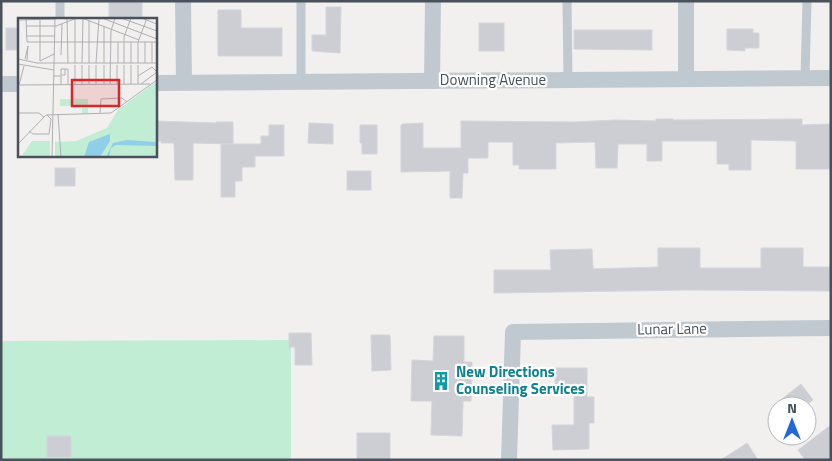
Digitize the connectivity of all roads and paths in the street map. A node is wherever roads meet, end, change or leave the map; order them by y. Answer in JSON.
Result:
{"nodes":[{"id":1,"x":60,"y":1,"type":"edge"},
{"id":2,"x":183,"y":1,"type":"edge"},
{"id":3,"x":301,"y":1,"type":"edge"},
{"id":4,"x":433,"y":1,"type":"edge"},
{"id":5,"x":567,"y":1,"type":"edge"},
{"id":6,"x":686,"y":1,"type":"edge"},
{"id":7,"x":807,"y":1,"type":"edge"},
{"id":8,"x":60,"y":18,"type":"edge"},
{"id":9,"x":805,"y":78,"type":"junction"},
{"id":10,"x":831,"y":78,"type":"edge"},
{"id":11,"x":686,"y":79,"type":"junction"},
{"id":12,"x":568,"y":80,"type":"junction"},
{"id":13,"x":432,"y":81,"type":"junction"},
{"id":14,"x":184,"y":82,"type":"junction"},
{"id":15,"x":301,"y":82,"type":"junction"},
{"id":16,"x":156,"y":83,"type":"edge"},
{"id":17,"x":1,"y":84,"type":"edge"},
{"id":18,"x":18,"y":84,"type":"edge"},
{"id":19,"x":831,"y":328,"type":"edge"},
{"id":20,"x":509,"y":460,"type":"edge"}],
"edges":[{"from":1,"to":8,"type":"lane"},
{"from":2,"to":14,"type":"street"},
{"from":3,"to":15,"type":"lane"},
{"from":4,"to":13,"type":"street"},
{"from":5,"to":12,"type":"lane"},
{"from":6,"to":11,"type":"street"},
{"from":7,"to":9,"type":"lane"},
{"from":9,"to":10,"type":"street","name":"Downing Avenue"},
{"from":9,"to":11,"type":"street","name":"Downing Avenue"},
{"from":11,"to":12,"type":"street","name":"Downing Avenue"},
{"from":12,"to":13,"type":"street","name":"Downing Avenue"},
{"from":13,"to":15,"type":"street","name":"Downing Avenue"},
{"from":14,"to":15,"type":"street","name":"Downing Avenue"},
{"from":14,"to":16,"type":"street","name":"Downing Avenue"},
{"from":17,"to":18,"type":"street"},
{"from":19,"to":20,"type":"street","name":"Lunar Lane"}]}
